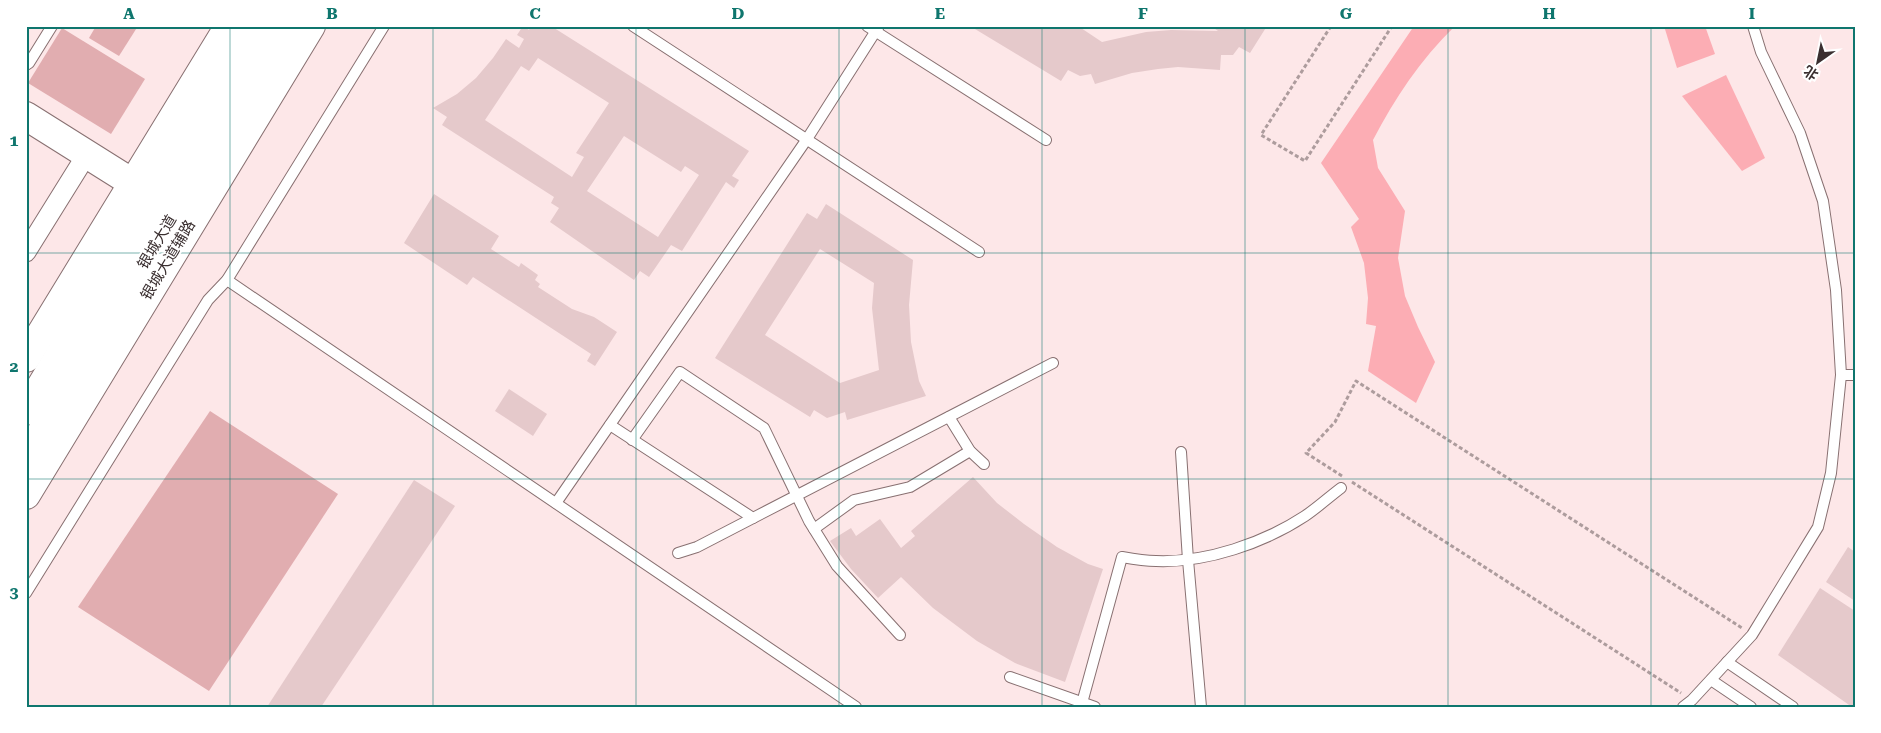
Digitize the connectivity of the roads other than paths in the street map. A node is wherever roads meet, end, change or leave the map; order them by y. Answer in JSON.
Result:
{"nodes":[{"id":1,"x":52,"y":26,"type":"edge"},
{"id":2,"x":229,"y":26,"type":"edge"},
{"id":3,"x":258,"y":26,"type":"edge"},
{"id":4,"x":286,"y":26,"type":"edge"},
{"id":5,"x":311,"y":26,"type":"edge"},
{"id":6,"x":384,"y":26,"type":"edge"},
{"id":7,"x":633,"y":26,"type":"edge"},
{"id":8,"x":1753,"y":26,"type":"edge"},
{"id":9,"x":874,"y":28,"type":"edge"},
{"id":10,"x":26,"y":65,"type":"edge"},
{"id":11,"x":26,"y":116,"type":"edge"},
{"id":12,"x":807,"y":139,"type":"junction"},
{"id":13,"x":1046,"y":140,"type":"dead end"},
{"id":14,"x":87,"y":154,"type":"junction"},
{"id":15,"x":132,"y":183,"type":"junction"},
{"id":16,"x":166,"y":204,"type":"junction"},
{"id":17,"x":26,"y":252,"type":"edge"},
{"id":18,"x":979,"y":252,"type":"dead end"},
{"id":19,"x":228,"y":280,"type":"junction"},
{"id":20,"x":26,"y":358,"type":"edge"},
{"id":21,"x":1053,"y":363,"type":"dead end"},
{"id":22,"x":1841,"y":375,"type":"junction"},
{"id":23,"x":1855,"y":375,"type":"edge"},
{"id":24,"x":26,"y":411,"type":"edge"},
{"id":25,"x":949,"y":417,"type":"junction"},
{"id":26,"x":610,"y":426,"type":"junction"},
{"id":27,"x":632,"y":440,"type":"junction"},
{"id":28,"x":970,"y":451,"type":"junction"},
{"id":29,"x":1181,"y":452,"type":"dead end"},
{"id":30,"x":26,"y":458,"type":"edge"},
{"id":31,"x":984,"y":464,"type":"dead end"},
{"id":32,"x":1341,"y":488,"type":"dead end"},
{"id":33,"x":26,"y":494,"type":"edge"},
{"id":34,"x":796,"y":496,"type":"junction"},
{"id":35,"x":556,"y":503,"type":"junction"},
{"id":36,"x":753,"y":518,"type":"junction"},
{"id":37,"x":814,"y":529,"type":"junction"},
{"id":38,"x":678,"y":553,"type":"dead end"},
{"id":39,"x":1188,"y":560,"type":"junction"},
{"id":40,"x":26,"y":593,"type":"edge"},
{"id":41,"x":900,"y":635,"type":"dead end"},
{"id":42,"x":1727,"y":662,"type":"junction"},
{"id":43,"x":1010,"y":678,"type":"dead end"},
{"id":44,"x":1711,"y":680,"type":"junction"},
{"id":45,"x":1082,"y":703,"type":"junction"},
{"id":46,"x":1687,"y":704,"type":"edge"},
{"id":47,"x":856,"y":707,"type":"edge"},
{"id":48,"x":1095,"y":707,"type":"edge"},
{"id":49,"x":1202,"y":707,"type":"edge"},
{"id":50,"x":1751,"y":707,"type":"edge"},
{"id":51,"x":1793,"y":707,"type":"edge"}],
"edges":[{"from":1,"to":10,"type":"lane"},
{"from":2,"to":15,"type":"street"},
{"from":3,"to":16,"type":"street","name":"银城大道"},
{"from":4,"to":16,"type":"street","name":"银城大道"},
{"from":5,"to":33,"type":"street","name":"银城大道辅路"},
{"from":6,"to":19,"type":"lane"},
{"from":7,"to":12,"type":"lane"},
{"from":8,"to":22,"type":"lane"},
{"from":9,"to":12,"type":"lane"},
{"from":9,"to":13,"type":"lane"},
{"from":11,"to":14,"type":"street"},
{"from":12,"to":18,"type":"lane"},
{"from":12,"to":26,"type":"lane"},
{"from":14,"to":15,"type":"street"},
{"from":14,"to":17,"type":"street"},
{"from":15,"to":16,"type":"street"},
{"from":15,"to":20,"type":"street"},
{"from":16,"to":24,"type":"street","name":"银城大道"},
{"from":16,"to":30,"type":"street","name":"银城大道"},
{"from":19,"to":35,"type":"lane"},
{"from":19,"to":40,"type":"lane"},
{"from":21,"to":25,"type":"lane"},
{"from":22,"to":23,"type":"lane"},
{"from":22,"to":42,"type":"lane"},
{"from":25,"to":28,"type":"lane"},
{"from":25,"to":34,"type":"lane"},
{"from":26,"to":27,"type":"lane"},
{"from":26,"to":35,"type":"lane"},
{"from":27,"to":34,"type":"lane"},
{"from":27,"to":36,"type":"lane"},
{"from":28,"to":31,"type":"lane"},
{"from":28,"to":37,"type":"lane"},
{"from":29,"to":39,"type":"lane"},
{"from":32,"to":39,"type":"lane"},
{"from":34,"to":36,"type":"lane"},
{"from":34,"to":37,"type":"lane"},
{"from":35,"to":47,"type":"lane"},
{"from":36,"to":38,"type":"lane"},
{"from":37,"to":41,"type":"lane"},
{"from":39,"to":45,"type":"lane"},
{"from":39,"to":49,"type":"lane"},
{"from":42,"to":44,"type":"lane"},
{"from":42,"to":51,"type":"lane"},
{"from":43,"to":45,"type":"lane"},
{"from":44,"to":46,"type":"lane"},
{"from":44,"to":50,"type":"lane"},
{"from":45,"to":48,"type":"lane"}]}
